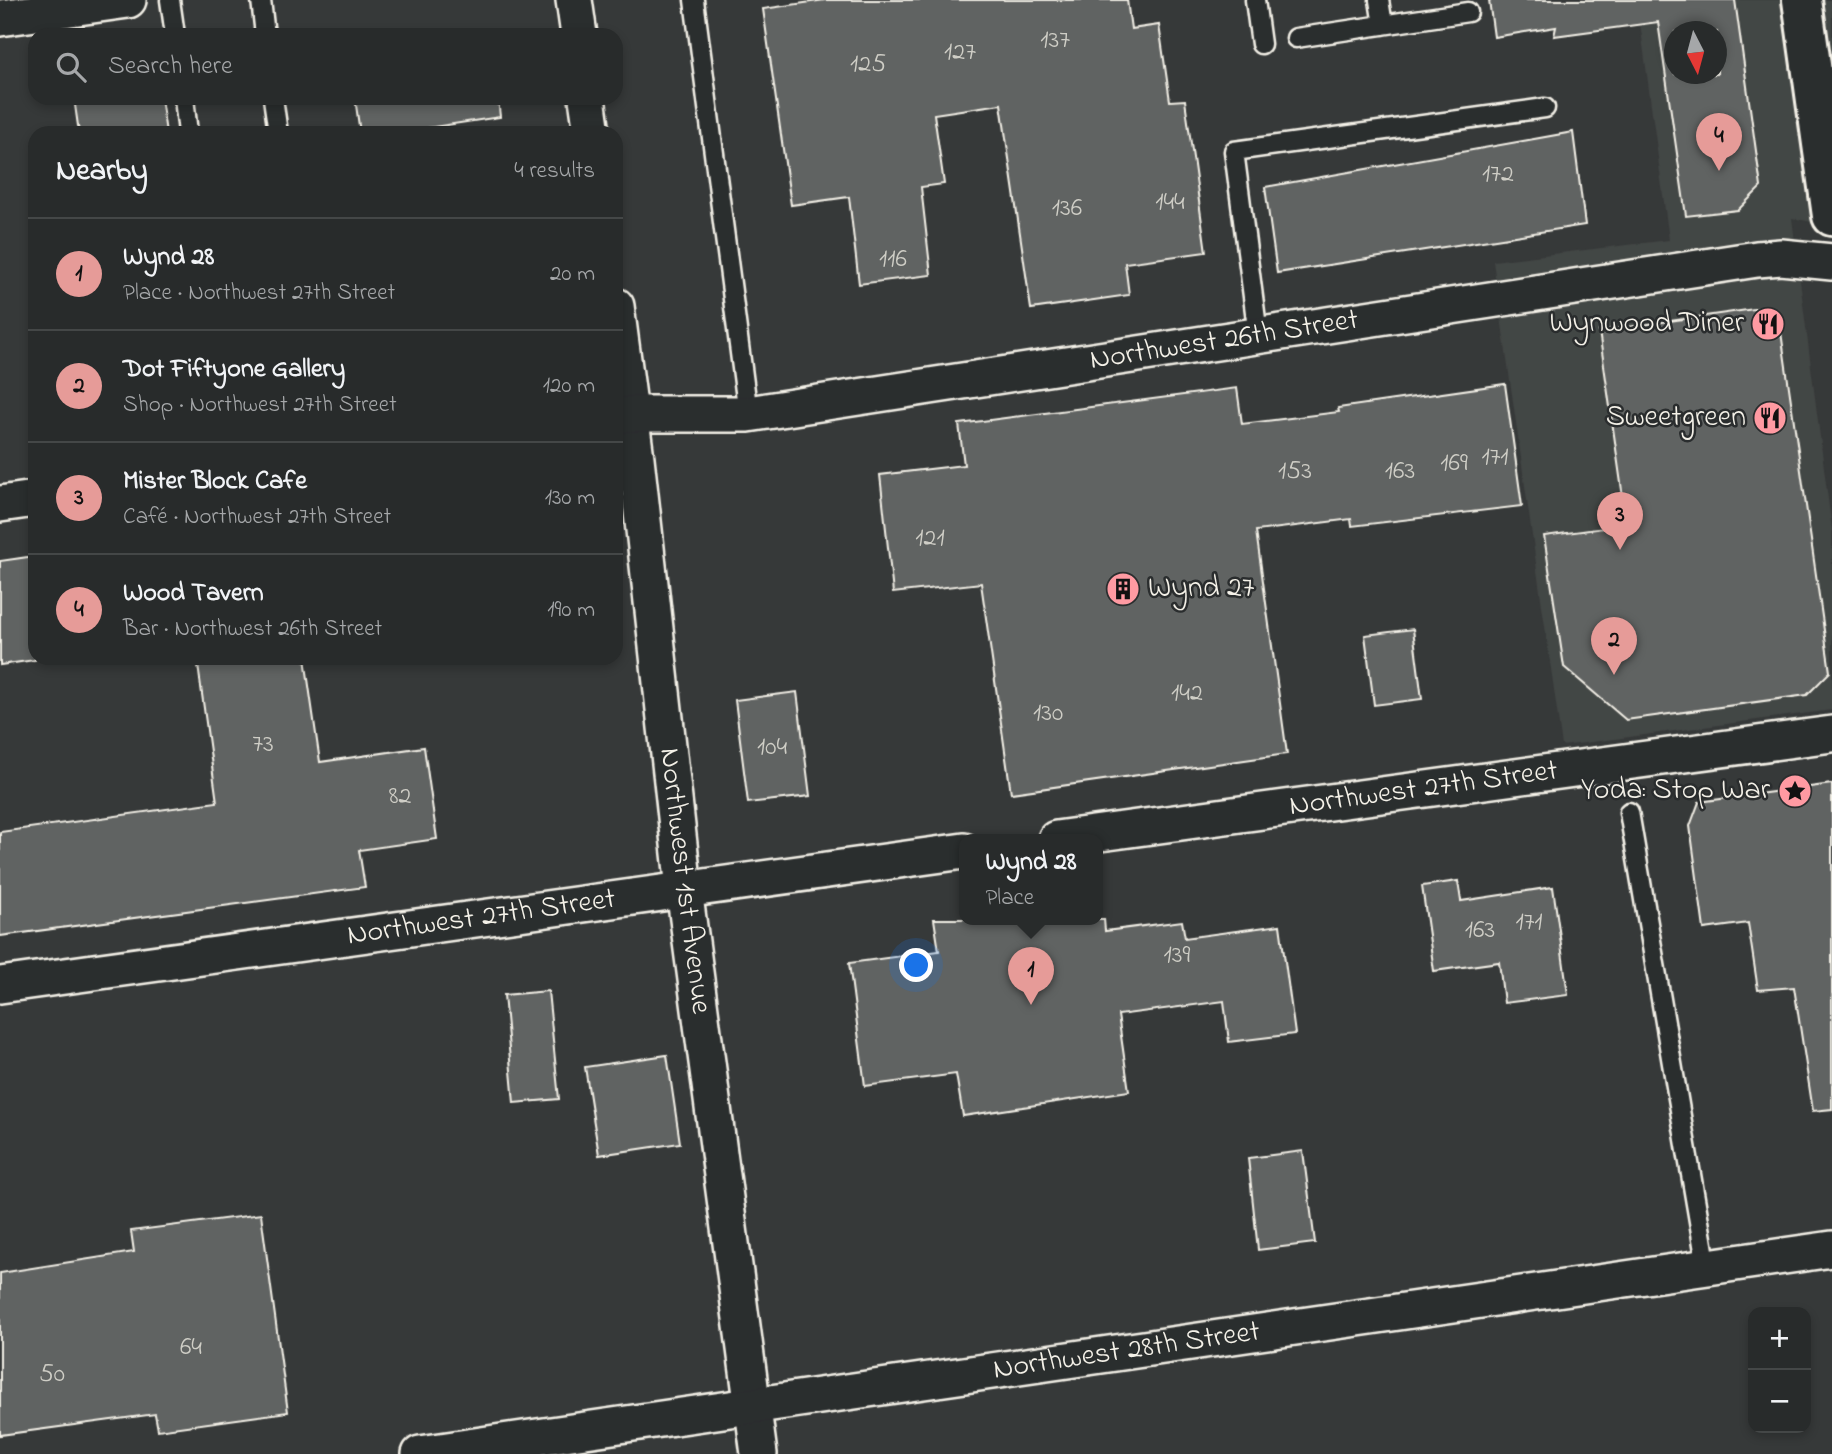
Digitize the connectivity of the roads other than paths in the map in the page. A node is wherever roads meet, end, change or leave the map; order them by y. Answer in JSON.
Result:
{"nodes":[{"id":1,"x":128,"y":0,"type":"edge"},
{"id":2,"x":170,"y":0,"type":"edge"},
{"id":3,"x":261,"y":0,"type":"edge"},
{"id":4,"x":574,"y":0,"type":"edge"},
{"id":5,"x":694,"y":0,"type":"edge"},
{"id":6,"x":1255,"y":0,"type":"edge"},
{"id":7,"x":1380,"y":0,"type":"edge"},
{"id":8,"x":1802,"y":0,"type":"edge"},
{"id":9,"x":1468,"y":12,"type":"dead end"},
{"id":10,"x":0,"y":18,"type":"edge"},
{"id":11,"x":1382,"y":24,"type":"junction"},
{"id":12,"x":174,"y":28,"type":"edge"},
{"id":13,"x":264,"y":28,"type":"edge"},
{"id":14,"x":578,"y":28,"type":"edge"},
{"id":15,"x":1296,"y":38,"type":"dead end"},
{"id":16,"x":1261,"y":44,"type":"dead end"},
{"id":17,"x":185,"y":105,"type":"edge"},
{"id":18,"x":274,"y":105,"type":"edge"},
{"id":19,"x":588,"y":105,"type":"edge"},
{"id":20,"x":1545,"y":108,"type":"dead end"},
{"id":21,"x":187,"y":126,"type":"edge"},
{"id":22,"x":277,"y":126,"type":"edge"},
{"id":23,"x":591,"y":126,"type":"edge"},
{"id":24,"x":1832,"y":215,"type":"edge"},
{"id":25,"x":1832,"y":261,"type":"edge"},
{"id":26,"x":1258,"y":335,"type":"junction"},
{"id":27,"x":748,"y":414,"type":"junction"},
{"id":28,"x":623,"y":415,"type":"edge"},
{"id":29,"x":28,"y":500,"type":"edge"},
{"id":30,"x":0,"y":504,"type":"edge"},
{"id":31,"x":1832,"y":734,"type":"edge"},
{"id":32,"x":1629,"y":813,"type":"dead end"},
{"id":33,"x":1093,"y":834,"type":"edge"},
{"id":34,"x":959,"y":852,"type":"edge"},
{"id":35,"x":684,"y":889,"type":"junction"},
{"id":36,"x":0,"y":985,"type":"edge"},
{"id":37,"x":1832,"y":1249,"type":"edge"},
{"id":38,"x":1707,"y":1268,"type":"junction"},
{"id":39,"x":751,"y":1406,"type":"junction"},
{"id":40,"x":420,"y":1454,"type":"edge"},
{"id":41,"x":759,"y":1454,"type":"edge"}],
"edges":[{"from":1,"to":10,"type":"street"},
{"from":2,"to":12,"type":"lane"},
{"from":3,"to":13,"type":"lane"},
{"from":4,"to":14,"type":"street"},
{"from":5,"to":27,"type":"lane"},
{"from":6,"to":16,"type":"lane"},
{"from":7,"to":11,"type":"lane"},
{"from":8,"to":24,"type":"street"},
{"from":9,"to":11,"type":"lane"},
{"from":11,"to":15,"type":"lane"},
{"from":17,"to":21,"type":"lane"},
{"from":18,"to":22,"type":"lane"},
{"from":19,"to":23,"type":"street"},
{"from":20,"to":26,"type":"lane"},
{"from":25,"to":26,"type":"street","name":"Northwest 26th Street"},
{"from":26,"to":27,"type":"street","name":"Northwest 26th Street"},
{"from":27,"to":28,"type":"street","name":"Northwest 26th Street"},
{"from":28,"to":35,"type":"street","name":"Northwest 1st Avenue"},
{"from":29,"to":30,"type":"street"},
{"from":31,"to":33,"type":"street","name":"Northwest 27th Street"},
{"from":32,"to":38,"type":"lane"},
{"from":34,"to":35,"type":"street","name":"Northwest 27th Street"},
{"from":35,"to":36,"type":"street","name":"Northwest 27th Street"},
{"from":35,"to":39,"type":"street","name":"Northwest 1st Avenue"},
{"from":37,"to":38,"type":"street","name":"Northwest 28th Street"},
{"from":38,"to":39,"type":"street","name":"Northwest 28th Street"},
{"from":39,"to":40,"type":"street","name":"Northwest 28th Street"},
{"from":39,"to":41,"type":"street","name":"Northwest 1st Avenue"}]}
